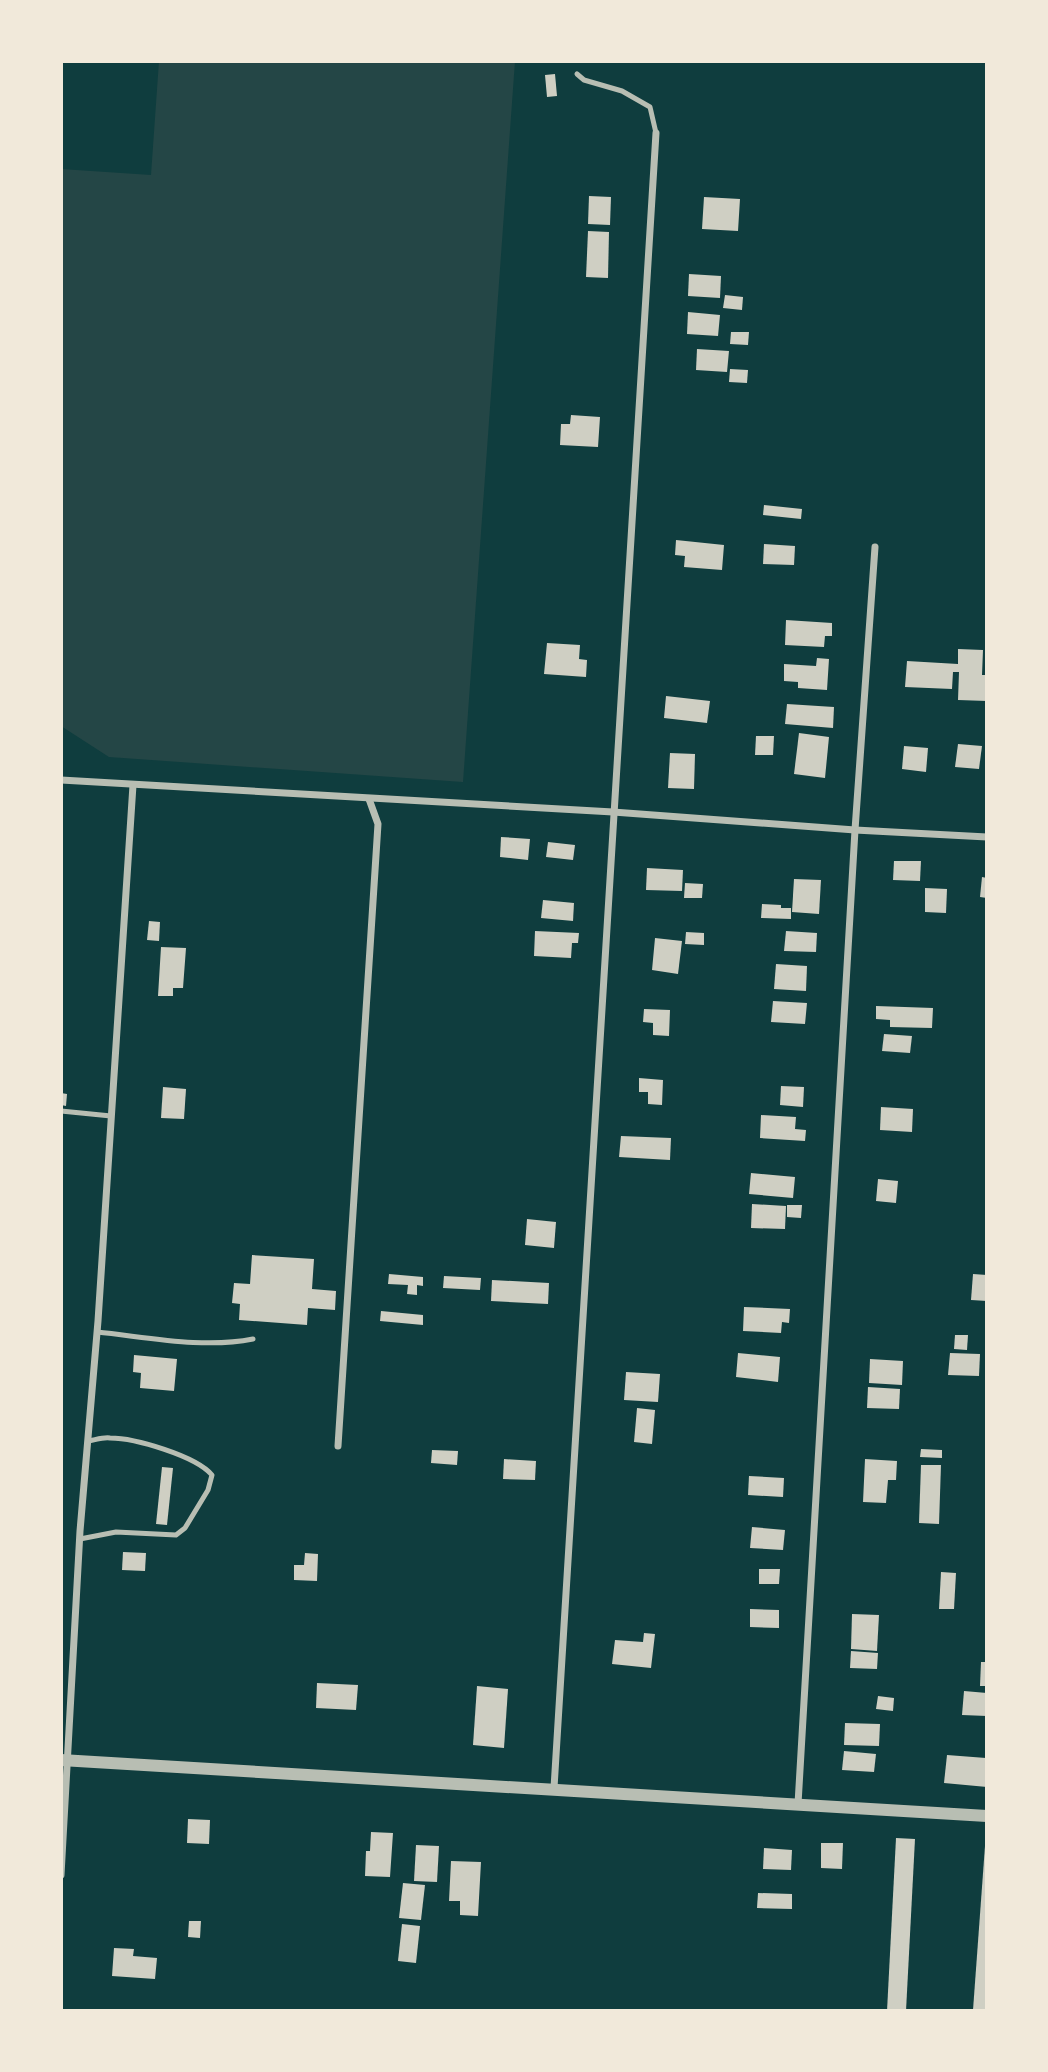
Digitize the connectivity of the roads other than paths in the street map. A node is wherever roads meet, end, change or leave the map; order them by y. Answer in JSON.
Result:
{"nodes":[{"id":1,"x":577,"y":74,"type":"dead end"},
{"id":2,"x":656,"y":133,"type":"joint"},
{"id":3,"x":875,"y":547,"type":"dead end"},
{"id":4,"x":61,"y":780,"type":"edge"},
{"id":5,"x":133,"y":785,"type":"junction"},
{"id":6,"x":369,"y":799,"type":"junction"},
{"id":7,"x":613,"y":811,"type":"junction"},
{"id":8,"x":855,"y":830,"type":"junction"},
{"id":9,"x":987,"y":837,"type":"edge"},
{"id":10,"x":61,"y":1111,"type":"edge"},
{"id":11,"x":111,"y":1116,"type":"junction"},
{"id":12,"x":97,"y":1332,"type":"junction"},
{"id":13,"x":253,"y":1339,"type":"dead end"},
{"id":14,"x":88,"y":1441,"type":"junction"},
{"id":15,"x":338,"y":1446,"type":"dead end"},
{"id":16,"x":80,"y":1539,"type":"junction"},
{"id":17,"x":65,"y":1760,"type":"edge"},
{"id":18,"x":554,"y":1788,"type":"junction"},
{"id":19,"x":797,"y":1804,"type":"junction"},
{"id":20,"x":987,"y":1816,"type":"edge"},
{"id":21,"x":61,"y":1875,"type":"edge"}],
"edges":[{"from":1,"to":2,"type":"lane"},
{"from":2,"to":7,"type":"street"},
{"from":3,"to":8,"type":"street"},
{"from":4,"to":5,"type":"street"},
{"from":5,"to":6,"type":"street"},
{"from":5,"to":11,"type":"street"},
{"from":6,"to":7,"type":"street"},
{"from":6,"to":15,"type":"street"},
{"from":7,"to":8,"type":"street"},
{"from":7,"to":18,"type":"street"},
{"from":8,"to":9,"type":"street"},
{"from":8,"to":19,"type":"street"},
{"from":10,"to":11,"type":"lane"},
{"from":11,"to":12,"type":"street"},
{"from":12,"to":13,"type":"lane"},
{"from":12,"to":14,"type":"street"},
{"from":14,"to":16,"type":"street"},
{"from":14,"to":16,"type":"lane"},
{"from":16,"to":17,"type":"street"},
{"from":17,"to":18,"type":"street"},
{"from":17,"to":21,"type":"street"},
{"from":18,"to":19,"type":"street"},
{"from":19,"to":20,"type":"street"}]}
